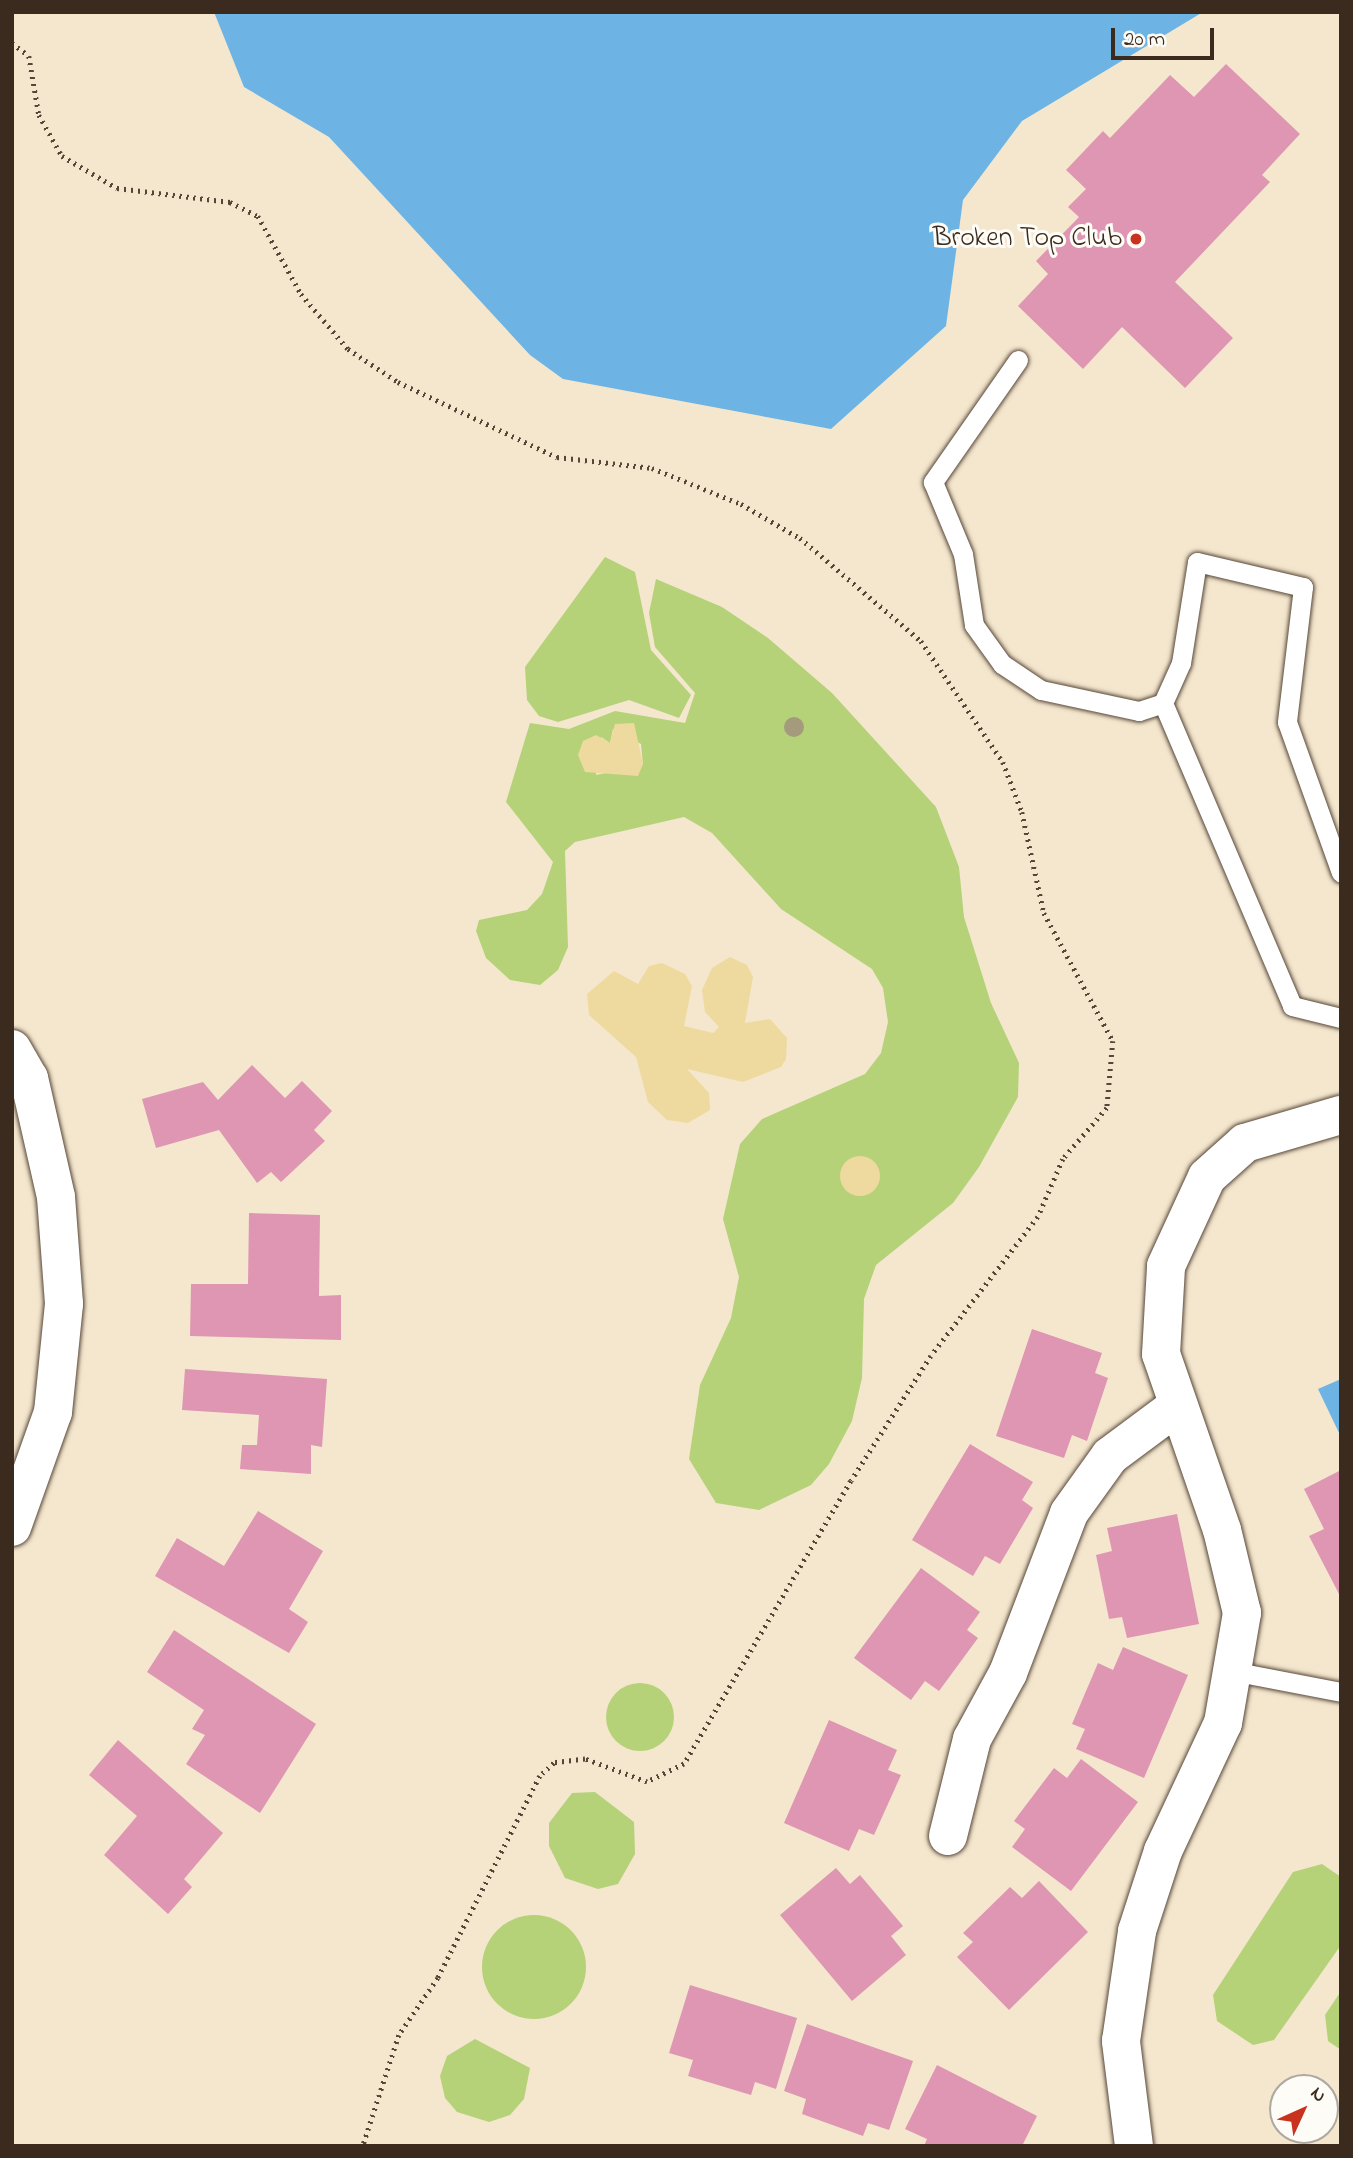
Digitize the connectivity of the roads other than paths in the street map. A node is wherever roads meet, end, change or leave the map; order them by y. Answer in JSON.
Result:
{"nodes":[{"id":1,"x":1018,"y":360,"type":"dead end"},
{"id":2,"x":1163,"y":703,"type":"junction"},
{"id":3,"x":1341,"y":873,"type":"edge"},
{"id":4,"x":1341,"y":1018,"type":"edge"},
{"id":5,"x":12,"y":1049,"type":"edge"},
{"id":6,"x":1341,"y":1115,"type":"edge"},
{"id":7,"x":1177,"y":1406,"type":"junction"},
{"id":8,"x":12,"y":1527,"type":"edge"},
{"id":9,"x":1232,"y":1671,"type":"junction"},
{"id":10,"x":1341,"y":1692,"type":"edge"},
{"id":11,"x":948,"y":1836,"type":"dead end"},
{"id":12,"x":1134,"y":2146,"type":"edge"}],
"edges":[{"from":1,"to":2,"type":"lane"},
{"from":2,"to":3,"type":"lane"},
{"from":2,"to":4,"type":"lane"},
{"from":5,"to":8,"type":"street"},
{"from":6,"to":7,"type":"street"},
{"from":7,"to":9,"type":"street"},
{"from":7,"to":11,"type":"street"},
{"from":9,"to":10,"type":"lane"},
{"from":9,"to":12,"type":"street"}]}
